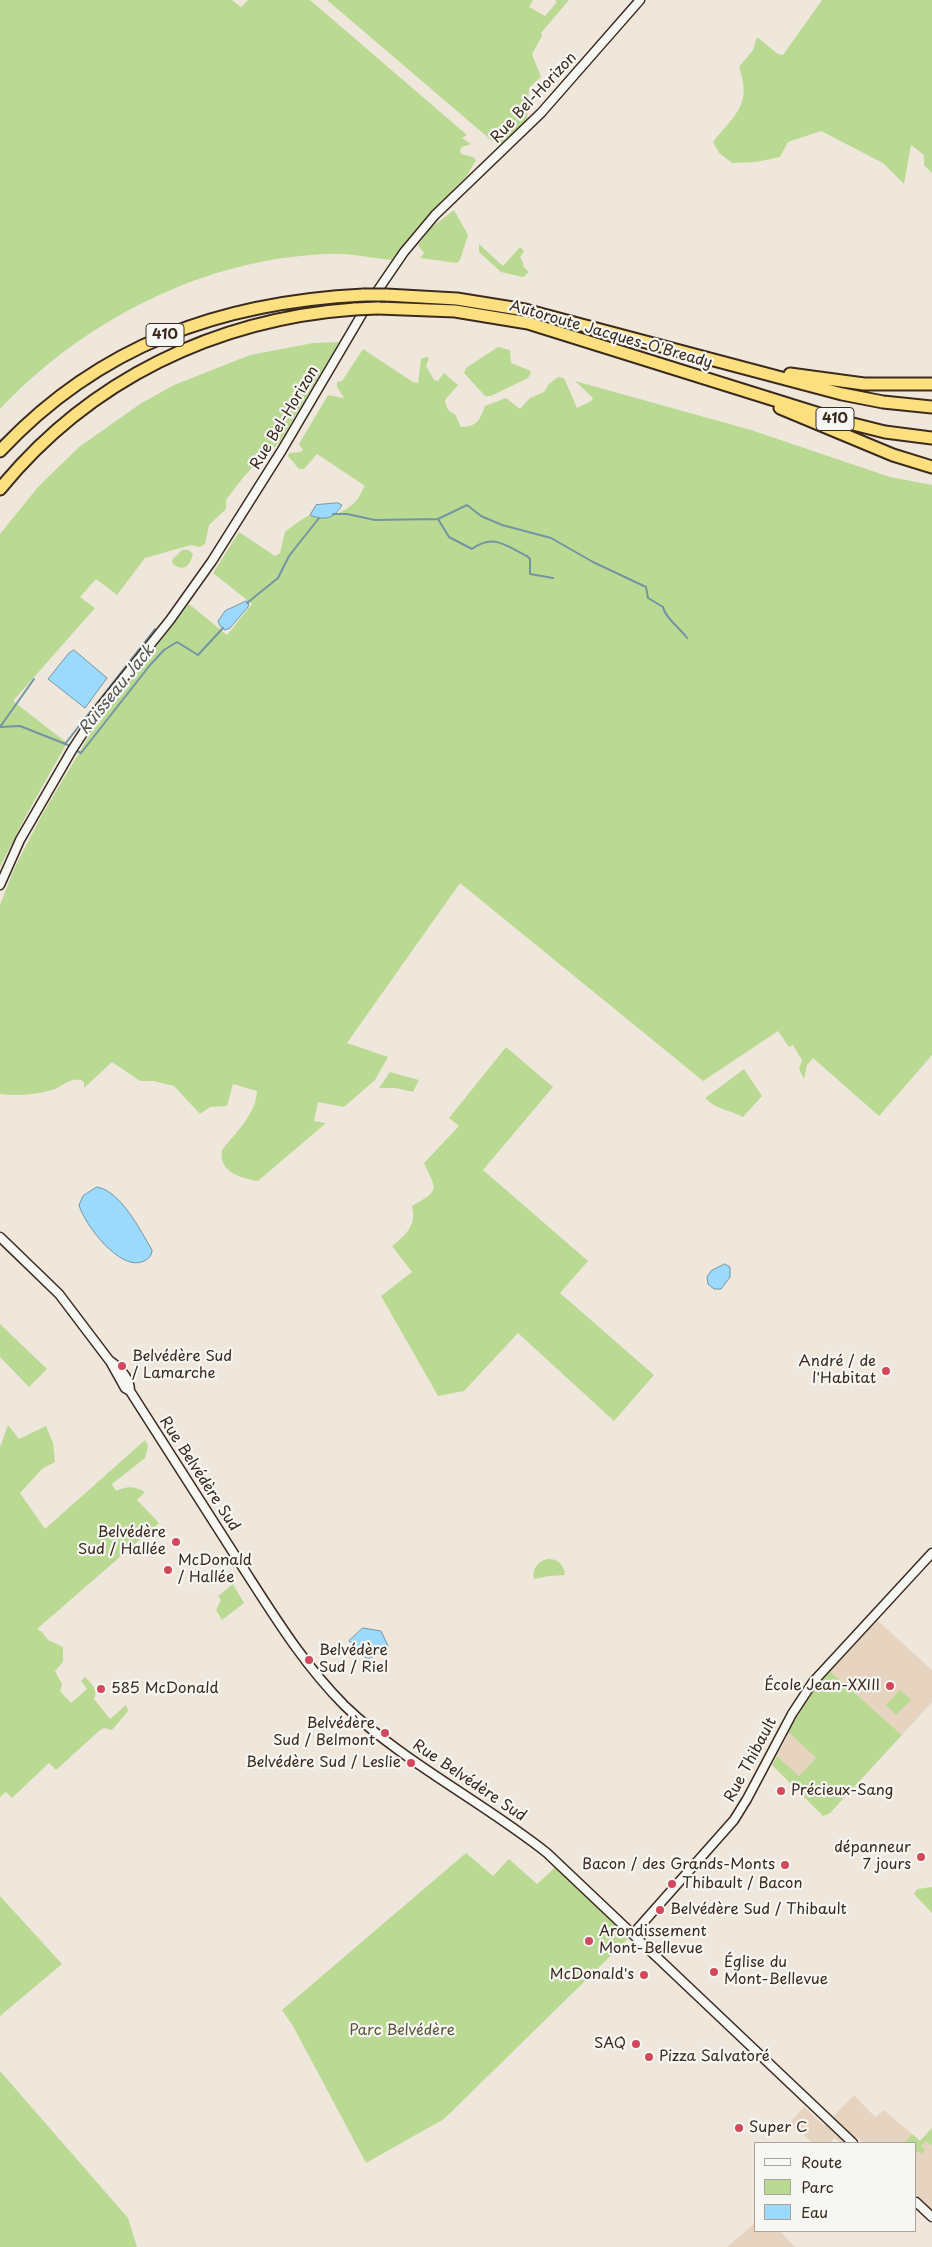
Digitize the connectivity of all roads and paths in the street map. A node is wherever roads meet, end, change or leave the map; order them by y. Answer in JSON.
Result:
{"nodes":[{"id":1,"x":640,"y":0,"type":"edge"},
{"id":2,"x":749,"y":369,"type":"junction"},
{"id":3,"x":932,"y":384,"type":"edge"},
{"id":4,"x":740,"y":389,"type":"junction"},
{"id":5,"x":932,"y":407,"type":"edge"},
{"id":6,"x":932,"y":438,"type":"edge"},
{"id":7,"x":0,"y":451,"type":"edge"},
{"id":8,"x":932,"y":467,"type":"edge"},
{"id":9,"x":0,"y":489,"type":"edge"},
{"id":10,"x":0,"y":885,"type":"edge"},
{"id":11,"x":0,"y":1237,"type":"edge"},
{"id":12,"x":932,"y":1553,"type":"edge"},
{"id":13,"x":633,"y":1934,"type":"junction"},
{"id":14,"x":852,"y":2142,"type":"edge"},
{"id":15,"x":917,"y":2203,"type":"edge"},
{"id":16,"x":932,"y":2218,"type":"edge"}],
"edges":[{"from":1,"to":10,"type":"street","name":"Rue Bel-Horizon"},
{"from":2,"to":3,"type":"highway"},
{"from":2,"to":5,"type":"highway","name":"Autoroute Jacques-O'Bready","number":"410"},
{"from":2,"to":7,"type":"highway","name":"Autoroute Jacques-O'Bready","number":"410","bridge":true},
{"from":4,"to":6,"type":"highway","name":"Autoroute Jacques-O'Bready","number":"410"},
{"from":4,"to":8,"type":"highway"},
{"from":4,"to":9,"type":"highway","name":"Autoroute Jacques-O'Bready","number":"410","bridge":true},
{"from":11,"to":13,"type":"street","name":"Rue Belvédère Sud"},
{"from":12,"to":13,"type":"street","name":"Rue Thibault"},
{"from":13,"to":14,"type":"street","name":"Rue Belvédère Sud"},
{"from":15,"to":16,"type":"street"}]}
